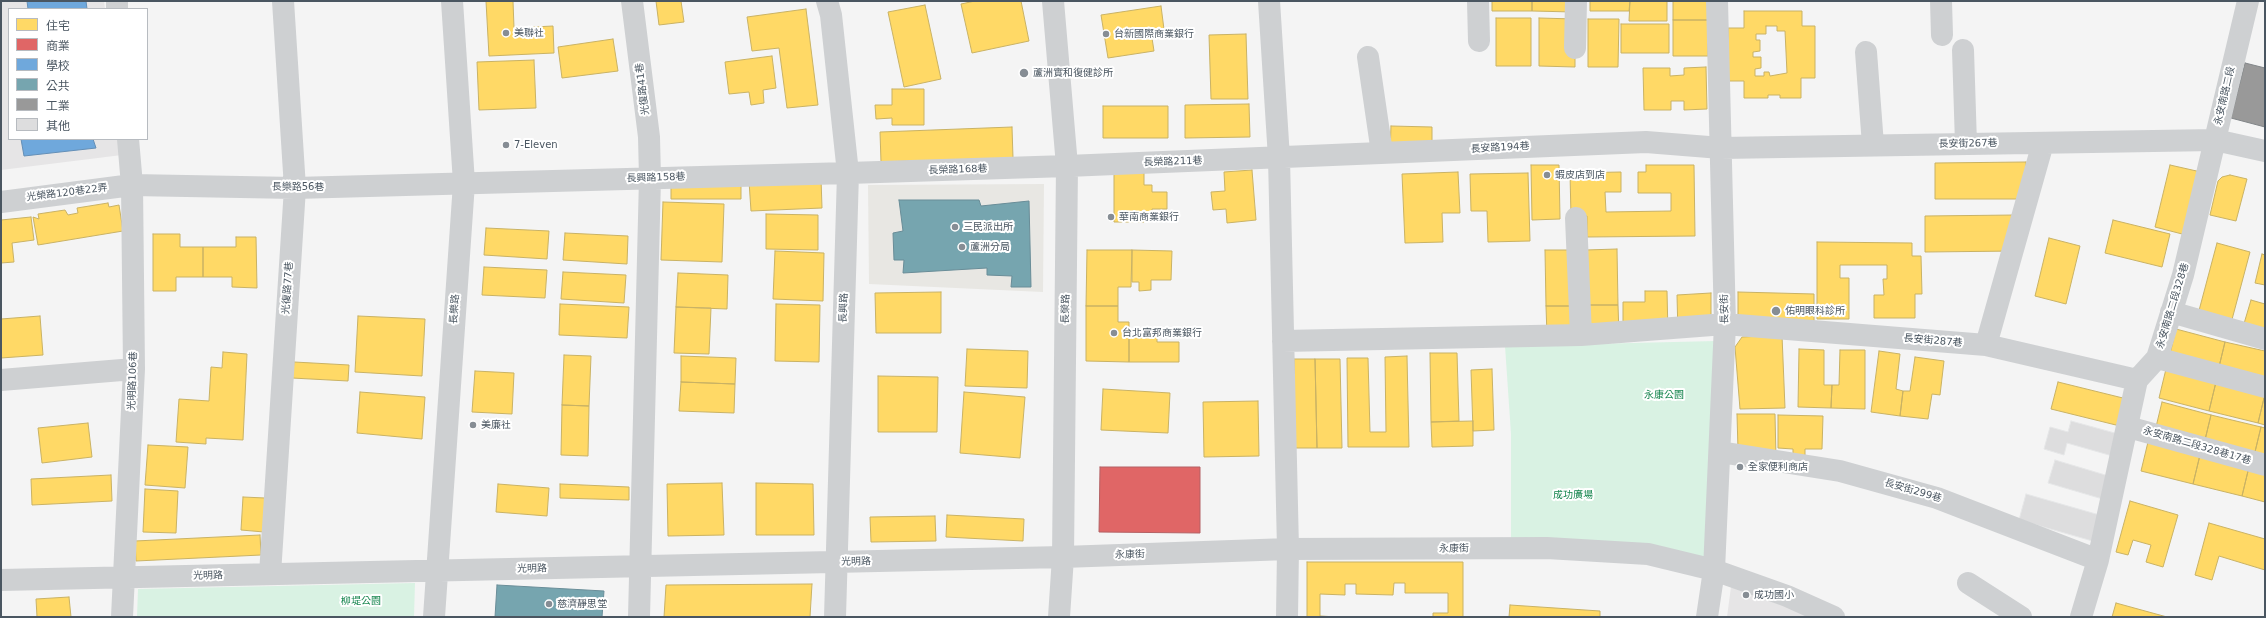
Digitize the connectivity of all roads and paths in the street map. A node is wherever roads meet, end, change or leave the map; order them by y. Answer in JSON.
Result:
{"nodes":[{"id":1,"x":283,"y":1,"type":"edge"},
{"id":2,"x":452,"y":1,"type":"edge"},
{"id":3,"x":632,"y":1,"type":"edge"},
{"id":4,"x":827,"y":1,"type":"edge"},
{"id":5,"x":1053,"y":1,"type":"edge"},
{"id":6,"x":1269,"y":1,"type":"edge"},
{"id":7,"x":1478,"y":1,"type":"edge"},
{"id":8,"x":1576,"y":1,"type":"edge"},
{"id":9,"x":1717,"y":1,"type":"edge"},
{"id":10,"x":1941,"y":1,"type":"edge"},
{"id":11,"x":2248,"y":1,"type":"edge"},
{"id":12,"x":1942,"y":35,"type":"dead end"},
{"id":13,"x":1478,"y":41,"type":"dead end"},
{"id":14,"x":1575,"y":48,"type":"dead end"},
{"id":15,"x":1964,"y":50,"type":"dead end"},
{"id":16,"x":1866,"y":52,"type":"dead end"},
{"id":17,"x":1368,"y":58,"type":"dead end"},
{"id":18,"x":128,"y":140,"type":"edge"},
{"id":19,"x":2215,"y":140,"type":"junction"},
{"id":20,"x":2044,"y":143,"type":"junction"},
{"id":21,"x":1966,"y":144,"type":"junction"},
{"id":22,"x":1873,"y":145,"type":"junction"},
{"id":23,"x":1721,"y":148,"type":"junction"},
{"id":24,"x":2265,"y":151,"type":"edge"},
{"id":25,"x":1382,"y":153,"type":"junction"},
{"id":26,"x":1279,"y":158,"type":"junction"},
{"id":27,"x":1067,"y":166,"type":"junction"},
{"id":28,"x":848,"y":173,"type":"junction"},
{"id":29,"x":650,"y":178,"type":"junction"},
{"id":30,"x":464,"y":183,"type":"junction"},
{"id":31,"x":132,"y":185,"type":"junction"},
{"id":32,"x":295,"y":188,"type":"junction"},
{"id":33,"x":1,"y":202,"type":"edge"},
{"id":34,"x":1576,"y":218,"type":"dead end"},
{"id":35,"x":2171,"y":312,"type":"junction"},
{"id":36,"x":1725,"y":324,"type":"junction"},
{"id":37,"x":1581,"y":335,"type":"junction"},
{"id":38,"x":2265,"y":338,"type":"edge"},
{"id":39,"x":1283,"y":341,"type":"junction"},
{"id":40,"x":1986,"y":345,"type":"junction"},
{"id":41,"x":2157,"y":358,"type":"junction"},
{"id":42,"x":134,"y":369,"type":"junction"},
{"id":43,"x":1,"y":380,"type":"edge"},
{"id":44,"x":2137,"y":380,"type":"junction"},
{"id":45,"x":2265,"y":387,"type":"edge"},
{"id":46,"x":2128,"y":427,"type":"junction"},
{"id":47,"x":1720,"y":452,"type":"junction"},
{"id":48,"x":2265,"y":465,"type":"edge"},
{"id":49,"x":1288,"y":549,"type":"junction"},
{"id":50,"x":1063,"y":558,"type":"junction"},
{"id":51,"x":2098,"y":560,"type":"junction"},
{"id":52,"x":836,"y":562,"type":"junction"},
{"id":53,"x":640,"y":566,"type":"junction"},
{"id":54,"x":1714,"y":570,"type":"junction"},
{"id":55,"x":437,"y":571,"type":"junction"},
{"id":56,"x":270,"y":574,"type":"junction"},
{"id":57,"x":124,"y":577,"type":"junction"},
{"id":58,"x":1,"y":580,"type":"edge"},
{"id":59,"x":1968,"y":583,"type":"dead end"},
{"id":60,"x":122,"y":617,"type":"edge"},
{"id":61,"x":434,"y":617,"type":"edge"},
{"id":62,"x":639,"y":617,"type":"edge"},
{"id":63,"x":835,"y":617,"type":"edge"},
{"id":64,"x":1059,"y":617,"type":"edge"},
{"id":65,"x":1287,"y":617,"type":"edge"},
{"id":66,"x":1707,"y":617,"type":"edge"},
{"id":67,"x":1834,"y":617,"type":"edge"},
{"id":68,"x":2021,"y":617,"type":"edge"},
{"id":69,"x":2081,"y":617,"type":"edge"}],
"edges":[{"from":1,"to":32,"type":"street","name":"光復路77巷"},
{"from":2,"to":30,"type":"street","name":"長樂路"},
{"from":3,"to":29,"type":"street","name":"光復路41巷"},
{"from":4,"to":28,"type":"street","name":"長興路"},
{"from":5,"to":27,"type":"street","name":"長榮路"},
{"from":6,"to":26,"type":"street"},
{"from":7,"to":13,"type":"street"},
{"from":8,"to":14,"type":"street"},
{"from":9,"to":23,"type":"street","name":"長安街"},
{"from":10,"to":12,"type":"street"},
{"from":11,"to":19,"type":"street","name":"永安南路二段"},
{"from":15,"to":21,"type":"street"},
{"from":16,"to":22,"type":"street"},
{"from":17,"to":25,"type":"street"},
{"from":18,"to":31,"type":"street","name":"光明路106巷"},
{"from":19,"to":20,"type":"street","name":"長安街267巷"},
{"from":19,"to":24,"type":"street"},
{"from":19,"to":35,"type":"street","name":"永安南路二段328巷"},
{"from":20,"to":21,"type":"street","name":"長安街267巷"},
{"from":20,"to":40,"type":"street"},
{"from":21,"to":22,"type":"street","name":"長安街267巷"},
{"from":22,"to":23,"type":"street","name":"長安街267巷"},
{"from":23,"to":25,"type":"street","name":"長安路194巷"},
{"from":23,"to":36,"type":"street","name":"長安街"},
{"from":25,"to":26,"type":"street","name":"長安路194巷"},
{"from":26,"to":27,"type":"street","name":"長榮路211巷"},
{"from":26,"to":39,"type":"street"},
{"from":27,"to":28,"type":"street","name":"長榮路168巷"},
{"from":27,"to":50,"type":"street","name":"長榮路"},
{"from":28,"to":29,"type":"street","name":"長興路158巷"},
{"from":28,"to":52,"type":"street","name":"長興路"},
{"from":29,"to":30,"type":"street","name":"長興路158巷"},
{"from":29,"to":53,"type":"street","name":"光復路41巷"},
{"from":30,"to":32,"type":"street","name":"長樂路56巷"},
{"from":30,"to":55,"type":"street","name":"長樂路"},
{"from":31,"to":32,"type":"street","name":"長樂路56巷"},
{"from":31,"to":33,"type":"street","name":"光榮路120巷22弄"},
{"from":31,"to":42,"type":"street","name":"光明路106巷"},
{"from":32,"to":56,"type":"street","name":"光復路77巷"},
{"from":34,"to":37,"type":"street"},
{"from":35,"to":38,"type":"street"},
{"from":35,"to":41,"type":"street","name":"永安南路二段328巷"},
{"from":36,"to":37,"type":"street","name":"長安街287巷"},
{"from":36,"to":40,"type":"street","name":"長安街287巷"},
{"from":36,"to":47,"type":"street","name":"長安街"},
{"from":37,"to":39,"type":"street","name":"長安街287巷"},
{"from":39,"to":49,"type":"street"},
{"from":40,"to":44,"type":"street","name":"長安街287巷"},
{"from":41,"to":44,"type":"street","name":"永安南路二段328巷"},
{"from":41,"to":45,"type":"street"},
{"from":42,"to":43,"type":"street"},
{"from":42,"to":57,"type":"street","name":"光明路106巷"},
{"from":44,"to":46,"type":"street"},
{"from":46,"to":48,"type":"street","name":"永安南路二段328巷17巷"},
{"from":46,"to":51,"type":"street"},
{"from":47,"to":51,"type":"street","name":"長安街299巷"},
{"from":47,"to":54,"type":"street","name":"長安街"},
{"from":49,"to":50,"type":"street","name":"永康街"},
{"from":49,"to":54,"type":"street","name":"永康街"},
{"from":49,"to":65,"type":"street"},
{"from":50,"to":52,"type":"street","name":"光明路"},
{"from":50,"to":64,"type":"street","name":"長榮路"},
{"from":51,"to":69,"type":"street"},
{"from":52,"to":53,"type":"street","name":"光明路"},
{"from":52,"to":63,"type":"street","name":"長興路"},
{"from":53,"to":55,"type":"street","name":"光明路"},
{"from":53,"to":62,"type":"street","name":"光復路41巷"},
{"from":54,"to":66,"type":"street","name":"長安街"},
{"from":54,"to":67,"type":"street","name":"永康街"},
{"from":55,"to":56,"type":"street","name":"光明路"},
{"from":55,"to":61,"type":"street","name":"長樂路"},
{"from":56,"to":57,"type":"street","name":"光明路"},
{"from":57,"to":58,"type":"street","name":"光明路"},
{"from":57,"to":60,"type":"street","name":"光明路106巷"},
{"from":59,"to":68,"type":"street"}]}
